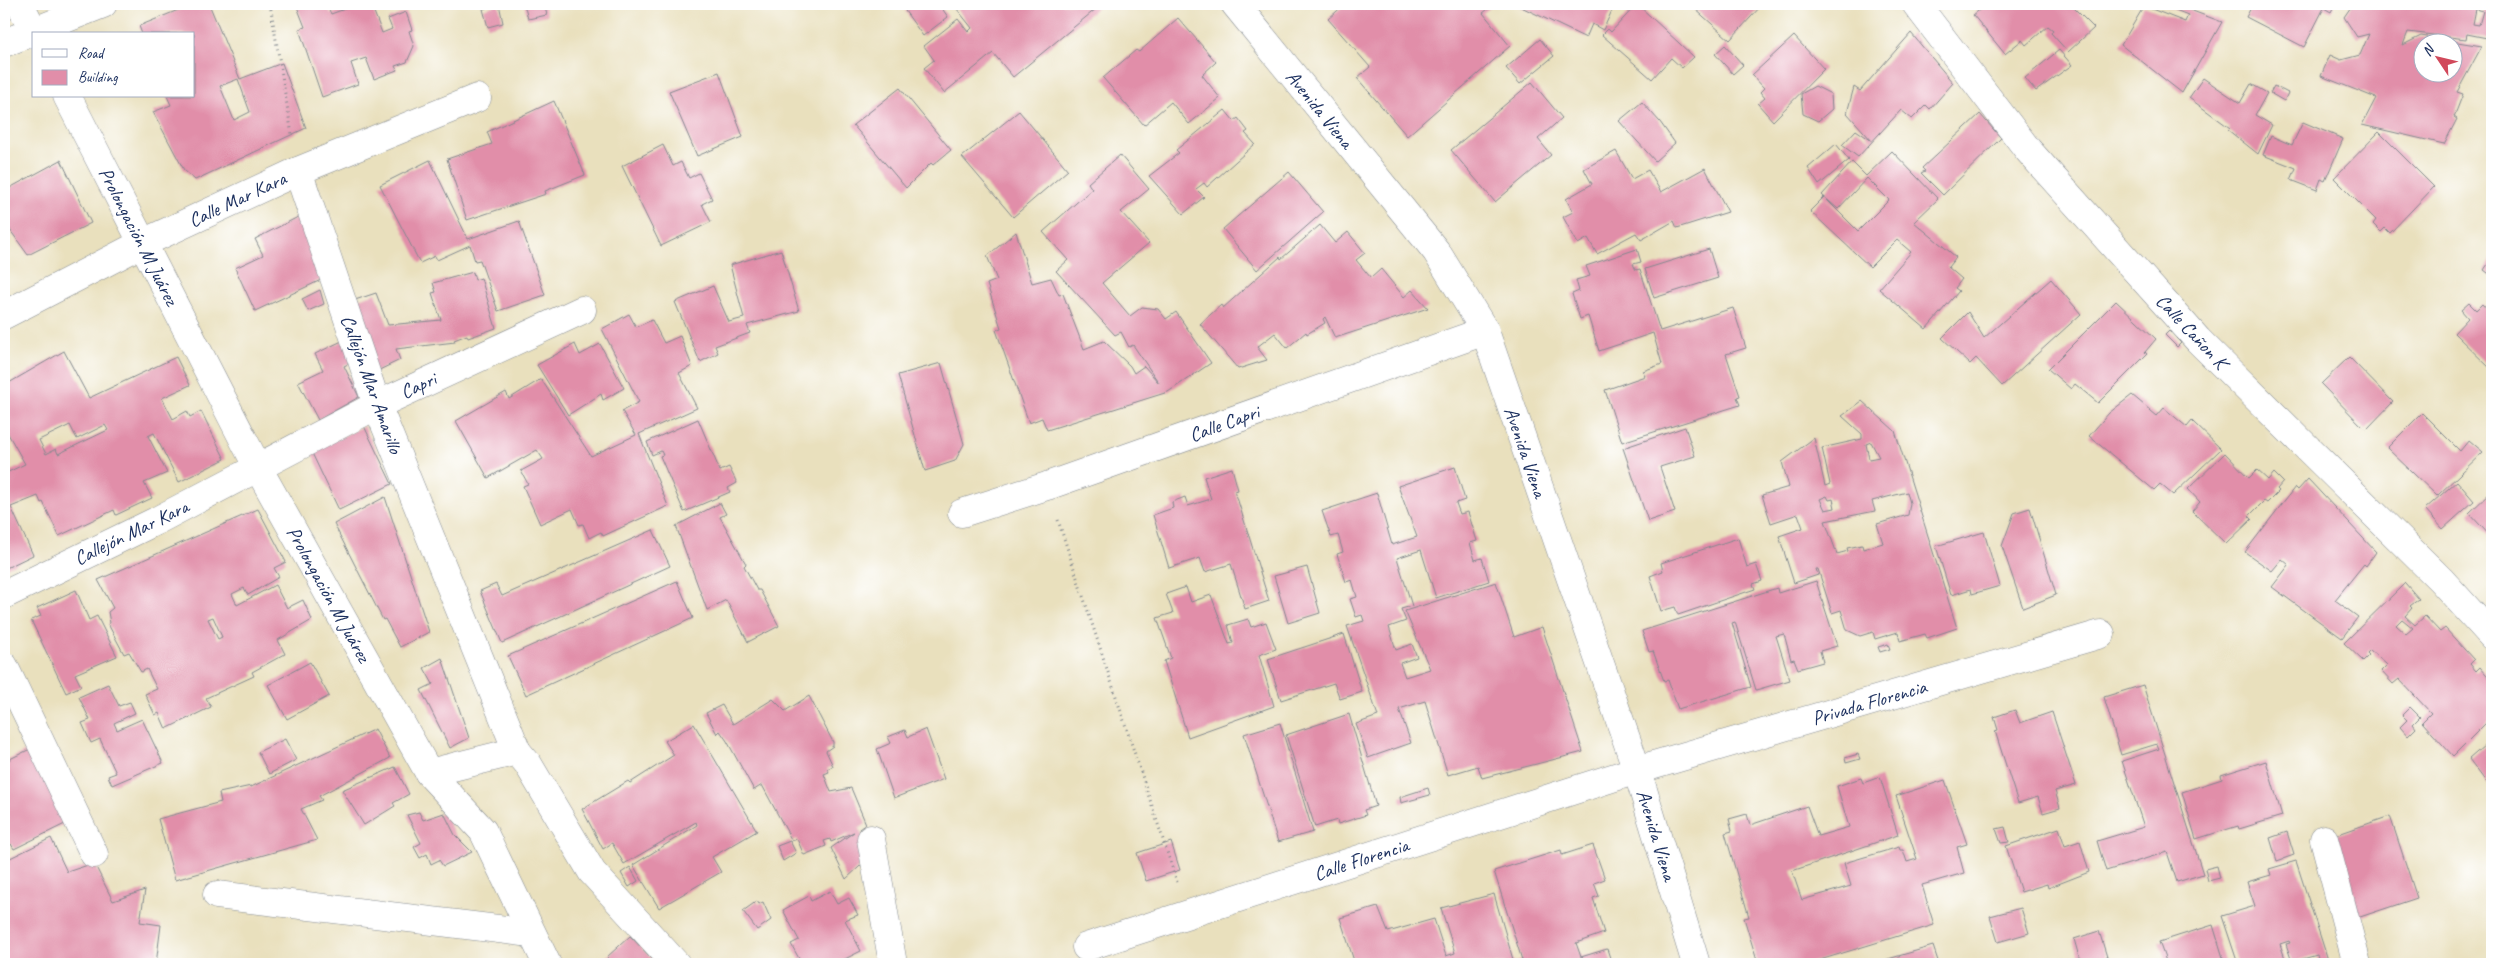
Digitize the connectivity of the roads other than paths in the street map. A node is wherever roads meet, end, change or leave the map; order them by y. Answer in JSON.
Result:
{"nodes":[{"id":1,"x":20,"y":4,"type":"edge"},
{"id":2,"x":103,"y":4,"type":"edge"},
{"id":3,"x":1235,"y":4,"type":"edge"},
{"id":4,"x":1916,"y":4,"type":"edge"},
{"id":5,"x":34,"y":32,"type":"edge"},
{"id":6,"x":32,"y":33,"type":"edge"},
{"id":7,"x":4,"y":43,"type":"edge"},
{"id":8,"x":68,"y":98,"type":"edge"},
{"id":9,"x":477,"y":98,"type":"dead end"},
{"id":10,"x":298,"y":170,"type":"junction"},
{"id":11,"x":143,"y":243,"type":"junction"},
{"id":12,"x":582,"y":310,"type":"dead end"},
{"id":13,"x":4,"y":315,"type":"edge"},
{"id":14,"x":1485,"y":331,"type":"junction"},
{"id":15,"x":377,"y":405,"type":"junction"},
{"id":16,"x":258,"y":468,"type":"junction"},
{"id":17,"x":962,"y":513,"type":"dead end"},
{"id":18,"x":4,"y":594,"type":"edge"},
{"id":19,"x":2101,"y":634,"type":"dead end"},
{"id":20,"x":2492,"y":636,"type":"edge"},
{"id":21,"x":4,"y":666,"type":"edge"},
{"id":22,"x":517,"y":751,"type":"junction"},
{"id":23,"x":1637,"y":770,"type":"junction"},
{"id":24,"x":429,"y":773,"type":"junction"},
{"id":25,"x":871,"y":839,"type":"dead end"},
{"id":26,"x":2324,"y":839,"type":"dead end"},
{"id":27,"x":94,"y":854,"type":"dead end"},
{"id":28,"x":217,"y":895,"type":"dead end"},
{"id":29,"x":532,"y":933,"type":"junction"},
{"id":30,"x":1086,"y":947,"type":"dead end"},
{"id":31,"x":546,"y":964,"type":"edge"},
{"id":32,"x":676,"y":964,"type":"edge"},
{"id":33,"x":893,"y":964,"type":"edge"},
{"id":34,"x":1696,"y":964,"type":"edge"},
{"id":35,"x":2357,"y":964,"type":"edge"}],
"edges":[{"from":1,"to":5,"type":"street"},
{"from":2,"to":5,"type":"street"},
{"from":3,"to":14,"type":"street","name":"Avenida Viena"},
{"from":4,"to":20,"type":"street","name":"Calle Cañon K"},
{"from":6,"to":7,"type":"street"},
{"from":8,"to":11,"type":"street","name":"Prolongación M Juárez"},
{"from":9,"to":10,"type":"street","name":"Calle Mar Kara"},
{"from":10,"to":11,"type":"street","name":"Calle Mar Kara"},
{"from":10,"to":15,"type":"street","name":"Callejón Mar Amarillo"},
{"from":11,"to":13,"type":"street","name":"Calle Mar Kara"},
{"from":11,"to":16,"type":"street","name":"Prolongación M Juárez"},
{"from":12,"to":15,"type":"street","name":"Capri"},
{"from":14,"to":17,"type":"street","name":"Calle Capri"},
{"from":14,"to":23,"type":"street","name":"Avenida Viena"},
{"from":15,"to":16,"type":"street","name":"Capri"},
{"from":15,"to":22,"type":"street","name":"Callejón Mar Amarillo"},
{"from":16,"to":18,"type":"street","name":"Callejón Mar Kara"},
{"from":16,"to":24,"type":"street","name":"Prolongación M Juárez"},
{"from":19,"to":23,"type":"street","name":"Privada Florencia"},
{"from":21,"to":27,"type":"street"},
{"from":22,"to":24,"type":"street"},
{"from":22,"to":32,"type":"street"},
{"from":23,"to":30,"type":"street","name":"Calle Florencia"},
{"from":23,"to":34,"type":"street","name":"Avenida Viena"},
{"from":24,"to":29,"type":"street","name":"Prolongación M Juárez"},
{"from":25,"to":33,"type":"street"},
{"from":26,"to":35,"type":"street"},
{"from":28,"to":29,"type":"street"},
{"from":29,"to":31,"type":"street","name":"Prolongación M Juárez"}]}
